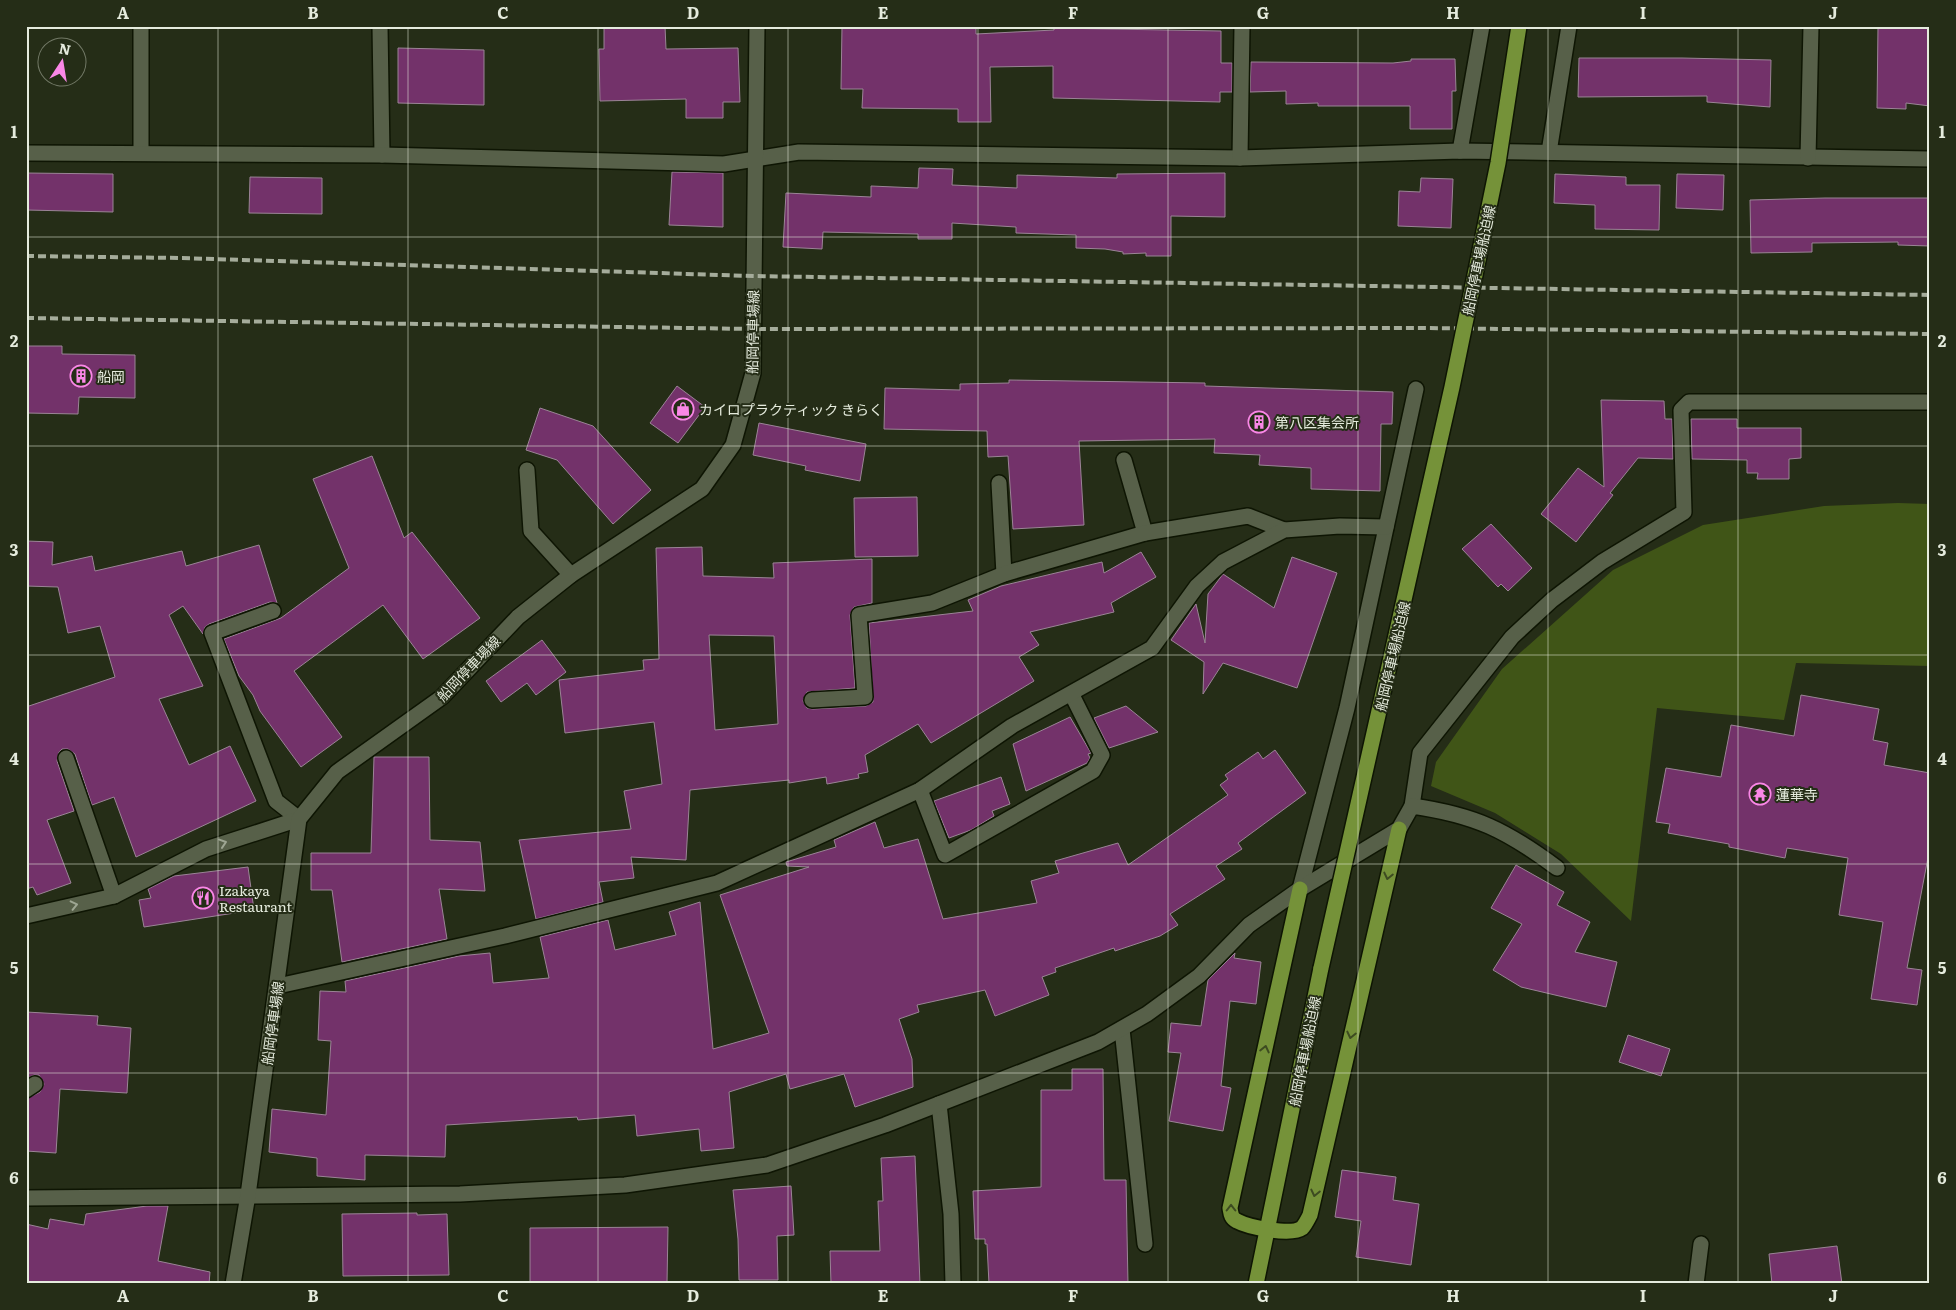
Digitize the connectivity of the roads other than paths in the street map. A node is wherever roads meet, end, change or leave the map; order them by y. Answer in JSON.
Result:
{"nodes":[{"id":1,"x":141,"y":26,"type":"edge"},
{"id":2,"x":380,"y":26,"type":"edge"},
{"id":3,"x":757,"y":26,"type":"edge"},
{"id":4,"x":1242,"y":26,"type":"edge"},
{"id":5,"x":1482,"y":26,"type":"edge"},
{"id":6,"x":1519,"y":26,"type":"edge"},
{"id":7,"x":1569,"y":26,"type":"edge"},
{"id":8,"x":1811,"y":26,"type":"edge"},
{"id":9,"x":1460,"y":151,"type":"junction"},
{"id":10,"x":1549,"y":152,"type":"junction"},
{"id":11,"x":26,"y":153,"type":"edge"},
{"id":12,"x":141,"y":153,"type":"junction"},
{"id":13,"x":382,"y":154,"type":"junction"},
{"id":14,"x":756,"y":158,"type":"junction"},
{"id":15,"x":1240,"y":158,"type":"junction"},
{"id":16,"x":1808,"y":158,"type":"junction"},
{"id":17,"x":1930,"y":160,"type":"edge"},
{"id":18,"x":1416,"y":389,"type":"dead end"},
{"id":19,"x":1930,"y":402,"type":"edge"},
{"id":20,"x":1124,"y":460,"type":"dead end"},
{"id":21,"x":527,"y":470,"type":"dead end"},
{"id":22,"x":999,"y":483,"type":"dead end"},
{"id":23,"x":1386,"y":527,"type":"junction"},
{"id":24,"x":1284,"y":530,"type":"junction"},
{"id":25,"x":1145,"y":533,"type":"junction"},
{"id":26,"x":1004,"y":574,"type":"junction"},
{"id":27,"x":571,"y":576,"type":"junction"},
{"id":28,"x":273,"y":611,"type":"dead end"},
{"id":29,"x":1072,"y":695,"type":"junction"},
{"id":30,"x":812,"y":700,"type":"dead end"},
{"id":31,"x":66,"y":758,"type":"dead end"},
{"id":32,"x":920,"y":790,"type":"junction"},
{"id":33,"x":1412,"y":806,"type":"junction"},
{"id":34,"x":298,"y":819,"type":"junction"},
{"id":35,"x":1399,"y":829,"type":"junction"},
{"id":36,"x":1558,"y":868,"type":"dead end"},
{"id":37,"x":1300,"y":889,"type":"junction"},
{"id":38,"x":114,"y":896,"type":"junction"},
{"id":39,"x":26,"y":916,"type":"edge"},
{"id":40,"x":278,"y":986,"type":"junction"},
{"id":41,"x":1122,"y":1029,"type":"junction"},
{"id":42,"x":939,"y":1104,"type":"junction"},
{"id":43,"x":248,"y":1196,"type":"junction"},
{"id":44,"x":26,"y":1198,"type":"edge"},
{"id":45,"x":1268,"y":1229,"type":"junction"},
{"id":46,"x":1145,"y":1244,"type":"dead end"},
{"id":47,"x":1701,"y":1244,"type":"dead end"},
{"id":48,"x":233,"y":1284,"type":"edge"},
{"id":49,"x":953,"y":1284,"type":"edge"},
{"id":50,"x":1256,"y":1284,"type":"edge"},
{"id":51,"x":1696,"y":1284,"type":"edge"}],
"edges":[{"from":1,"to":12,"type":"street"},
{"from":2,"to":13,"type":"street"},
{"from":3,"to":14,"type":"street","name":"船岡停車場線"},
{"from":4,"to":15,"type":"street"},
{"from":5,"to":9,"type":"street"},
{"from":6,"to":45,"type":"main road","name":"船岡停車場船迫線","bridge":true},
{"from":7,"to":10,"type":"street"},
{"from":8,"to":16,"type":"street"},
{"from":9,"to":10,"type":"street"},
{"from":9,"to":15,"type":"street"},
{"from":10,"to":16,"type":"street"},
{"from":11,"to":12,"type":"street"},
{"from":12,"to":13,"type":"street"},
{"from":13,"to":14,"type":"street"},
{"from":14,"to":15,"type":"street"},
{"from":14,"to":27,"type":"street","name":"船岡停車場線"},
{"from":16,"to":17,"type":"street"},
{"from":18,"to":23,"type":"street"},
{"from":19,"to":33,"type":"street"},
{"from":20,"to":25,"type":"street"},
{"from":21,"to":27,"type":"street"},
{"from":22,"to":26,"type":"street"},
{"from":23,"to":24,"type":"street"},
{"from":23,"to":37,"type":"street"},
{"from":24,"to":25,"type":"street"},
{"from":24,"to":29,"type":"street"},
{"from":25,"to":26,"type":"street"},
{"from":26,"to":30,"type":"street"},
{"from":27,"to":34,"type":"street","name":"船岡停車場線"},
{"from":28,"to":34,"type":"street"},
{"from":29,"to":32,"type":"street"},
{"from":29,"to":32,"type":"street"},
{"from":31,"to":38,"type":"street"},
{"from":32,"to":40,"type":"street"},
{"from":33,"to":35,"type":"street"},
{"from":33,"to":36,"type":"street"},
{"from":38,"to":34,"type":"street","one_way":true},
{"from":34,"to":40,"type":"street","name":"船岡停車場線"},
{"from":35,"to":37,"type":"street"},
{"from":35,"to":45,"type":"main road","one_way":true},
{"from":37,"to":41,"type":"street"},
{"from":45,"to":37,"type":"main road","one_way":true},
{"from":39,"to":38,"type":"street","one_way":true},
{"from":40,"to":43,"type":"street","name":"船岡停車場線"},
{"from":41,"to":42,"type":"street"},
{"from":41,"to":46,"type":"street"},
{"from":42,"to":43,"type":"street"},
{"from":42,"to":49,"type":"street"},
{"from":43,"to":44,"type":"street"},
{"from":43,"to":48,"type":"street","name":"船岡停車場線"},
{"from":45,"to":50,"type":"main road","name":"船岡停車場船迫線"},
{"from":47,"to":51,"type":"street"}]}
